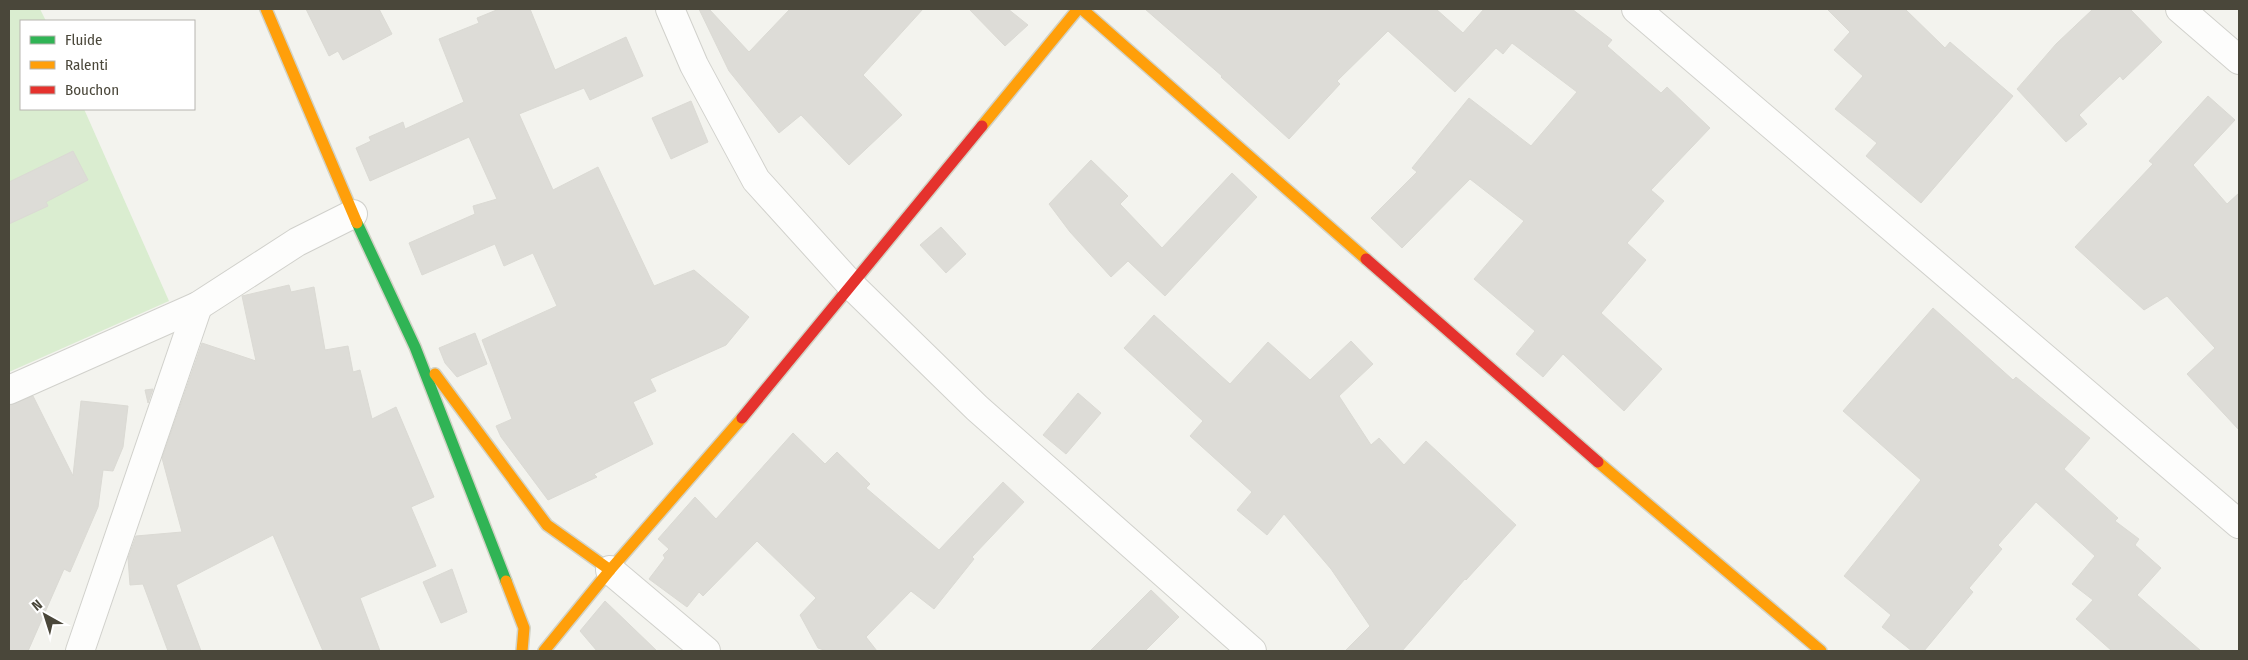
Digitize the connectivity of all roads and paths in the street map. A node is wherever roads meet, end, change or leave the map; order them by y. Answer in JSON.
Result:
{"nodes":[{"id":1,"x":266,"y":9,"type":"edge"},
{"id":2,"x":670,"y":9,"type":"edge"},
{"id":3,"x":1078,"y":9,"type":"edge"},
{"id":4,"x":1082,"y":9,"type":"edge"},
{"id":5,"x":1636,"y":9,"type":"edge"},
{"id":6,"x":2180,"y":9,"type":"edge"},
{"id":7,"x":2239,"y":60,"type":"edge"},
{"id":8,"x":353,"y":214,"type":"junction"},
{"id":9,"x":851,"y":286,"type":"junction"},
{"id":10,"x":198,"y":306,"type":"junction"},
{"id":11,"x":415,"y":347,"type":"junction"},
{"id":12,"x":9,"y":390,"type":"edge"},
{"id":13,"x":2239,"y":524,"type":"edge"},
{"id":14,"x":610,"y":570,"type":"junction"},
{"id":15,"x":80,"y":651,"type":"edge"},
{"id":16,"x":522,"y":651,"type":"edge"},
{"id":17,"x":544,"y":651,"type":"edge"},
{"id":18,"x":706,"y":651,"type":"edge"},
{"id":19,"x":1252,"y":651,"type":"edge"},
{"id":20,"x":1821,"y":651,"type":"edge"}],
"edges":[{"from":1,"to":8,"type":"street"},
{"from":2,"to":9,"type":"street"},
{"from":3,"to":9,"type":"street"},
{"from":4,"to":20,"type":"street"},
{"from":5,"to":13,"type":"street"},
{"from":6,"to":7,"type":"street"},
{"from":8,"to":10,"type":"street"},
{"from":8,"to":11,"type":"street"},
{"from":9,"to":14,"type":"street"},
{"from":9,"to":19,"type":"street"},
{"from":10,"to":12,"type":"street"},
{"from":10,"to":15,"type":"street"},
{"from":11,"to":14,"type":"street"},
{"from":11,"to":16,"type":"street"},
{"from":14,"to":17,"type":"street"},
{"from":14,"to":18,"type":"street"}]}
